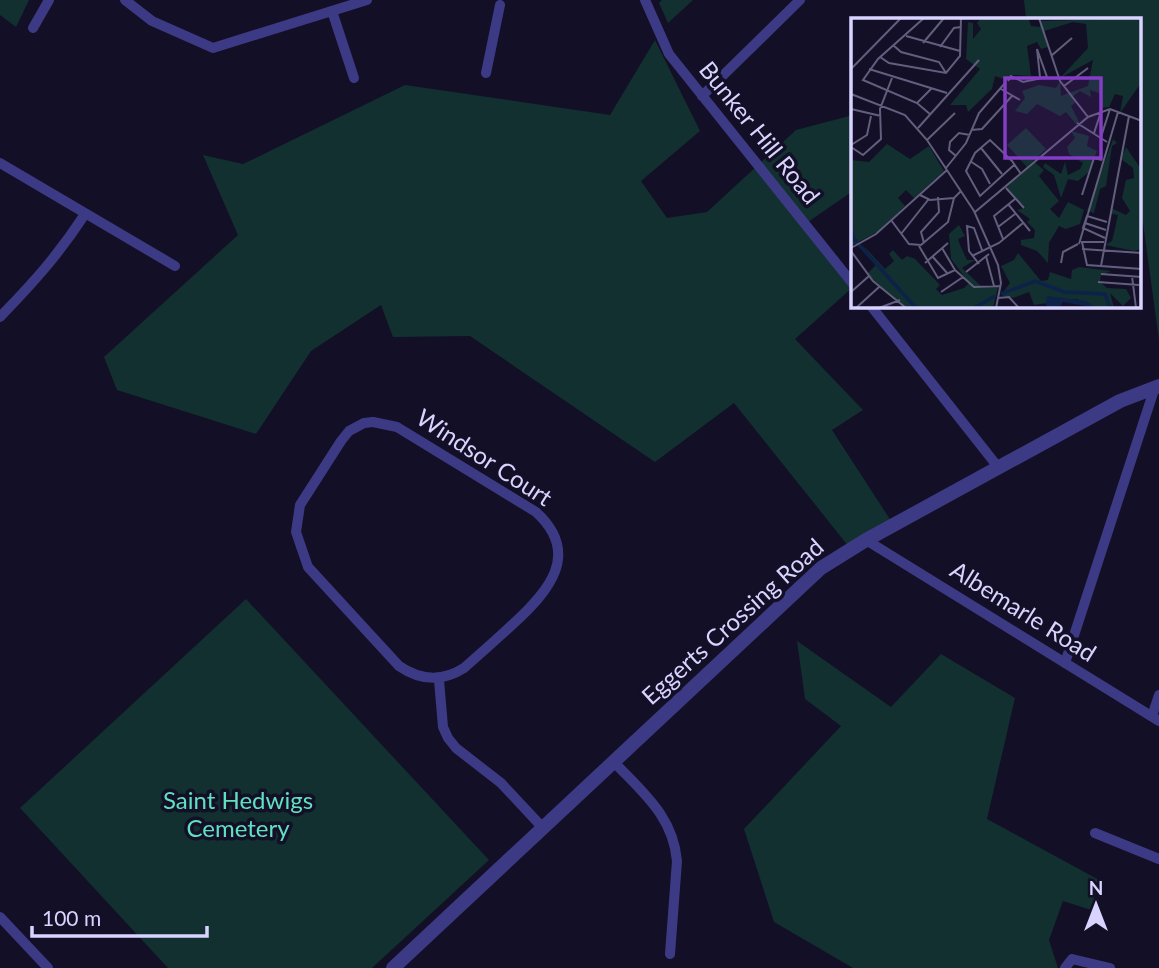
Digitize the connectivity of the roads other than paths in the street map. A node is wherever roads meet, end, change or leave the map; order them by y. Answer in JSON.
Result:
{"nodes":[{"id":1,"x":49,"y":0,"type":"edge"},
{"id":2,"x":125,"y":0,"type":"edge"},
{"id":3,"x":367,"y":0,"type":"edge"},
{"id":4,"x":645,"y":0,"type":"edge"},
{"id":5,"x":800,"y":0,"type":"edge"},
{"id":6,"x":500,"y":5,"type":"dead end"},
{"id":7,"x":332,"y":11,"type":"junction"},
{"id":8,"x":33,"y":28,"type":"dead end"},
{"id":9,"x":486,"y":73,"type":"dead end"},
{"id":10,"x":354,"y":78,"type":"dead end"},
{"id":11,"x":702,"y":96,"type":"junction"},
{"id":12,"x":0,"y":163,"type":"edge"},
{"id":13,"x":85,"y":214,"type":"junction"},
{"id":14,"x":175,"y":266,"type":"dead end"},
{"id":15,"x":851,"y":282,"type":"edge"},
{"id":16,"x":873,"y":308,"type":"edge"},
{"id":17,"x":0,"y":317,"type":"edge"},
{"id":18,"x":1157,"y":387,"type":"edge"},
{"id":19,"x":998,"y":467,"type":"junction"},
{"id":20,"x":866,"y":540,"type":"junction"},
{"id":21,"x":1065,"y":663,"type":"junction"},
{"id":22,"x":439,"y":680,"type":"junction"},
{"id":23,"x":1159,"y":695,"type":"edge"},
{"id":24,"x":1156,"y":719,"type":"edge"},
{"id":25,"x":614,"y":762,"type":"junction"},
{"id":26,"x":543,"y":828,"type":"junction"},
{"id":27,"x":1095,"y":833,"type":"dead end"},
{"id":28,"x":1159,"y":859,"type":"edge"},
{"id":29,"x":0,"y":917,"type":"edge"},
{"id":30,"x":670,"y":954,"type":"dead end"},
{"id":31,"x":1069,"y":963,"type":"edge"},
{"id":32,"x":48,"y":968,"type":"edge"},
{"id":33,"x":393,"y":968,"type":"edge"},
{"id":34,"x":1111,"y":968,"type":"edge"}],
"edges":[{"from":1,"to":8,"type":"street"},
{"from":2,"to":7,"type":"street"},
{"from":3,"to":7,"type":"street"},
{"from":4,"to":11,"type":"street","name":"Bunker Hill Road"},
{"from":5,"to":11,"type":"street"},
{"from":6,"to":9,"type":"street"},
{"from":7,"to":10,"type":"street"},
{"from":11,"to":15,"type":"street","name":"Bunker Hill Road"},
{"from":12,"to":13,"type":"street"},
{"from":13,"to":14,"type":"street"},
{"from":13,"to":17,"type":"street"},
{"from":16,"to":19,"type":"street"},
{"from":18,"to":19,"type":"street","name":"Eggerts Crossing Road"},
{"from":18,"to":21,"type":"street"},
{"from":19,"to":20,"type":"street","name":"Eggerts Crossing Road"},
{"from":20,"to":21,"type":"street","name":"Albemarle Road"},
{"from":20,"to":25,"type":"street","name":"Eggerts Crossing Road"},
{"from":21,"to":24,"type":"street","name":"Albemarle Road"},
{"from":22,"to":22,"type":"street","name":"Windsor Court"},
{"from":22,"to":26,"type":"street"},
{"from":23,"to":24,"type":"street"},
{"from":25,"to":26,"type":"street","name":"Eggerts Crossing Road"},
{"from":25,"to":30,"type":"street"},
{"from":26,"to":33,"type":"street","name":"Eggerts Crossing Road"},
{"from":27,"to":28,"type":"street"},
{"from":29,"to":32,"type":"street"},
{"from":31,"to":34,"type":"street"}]}
